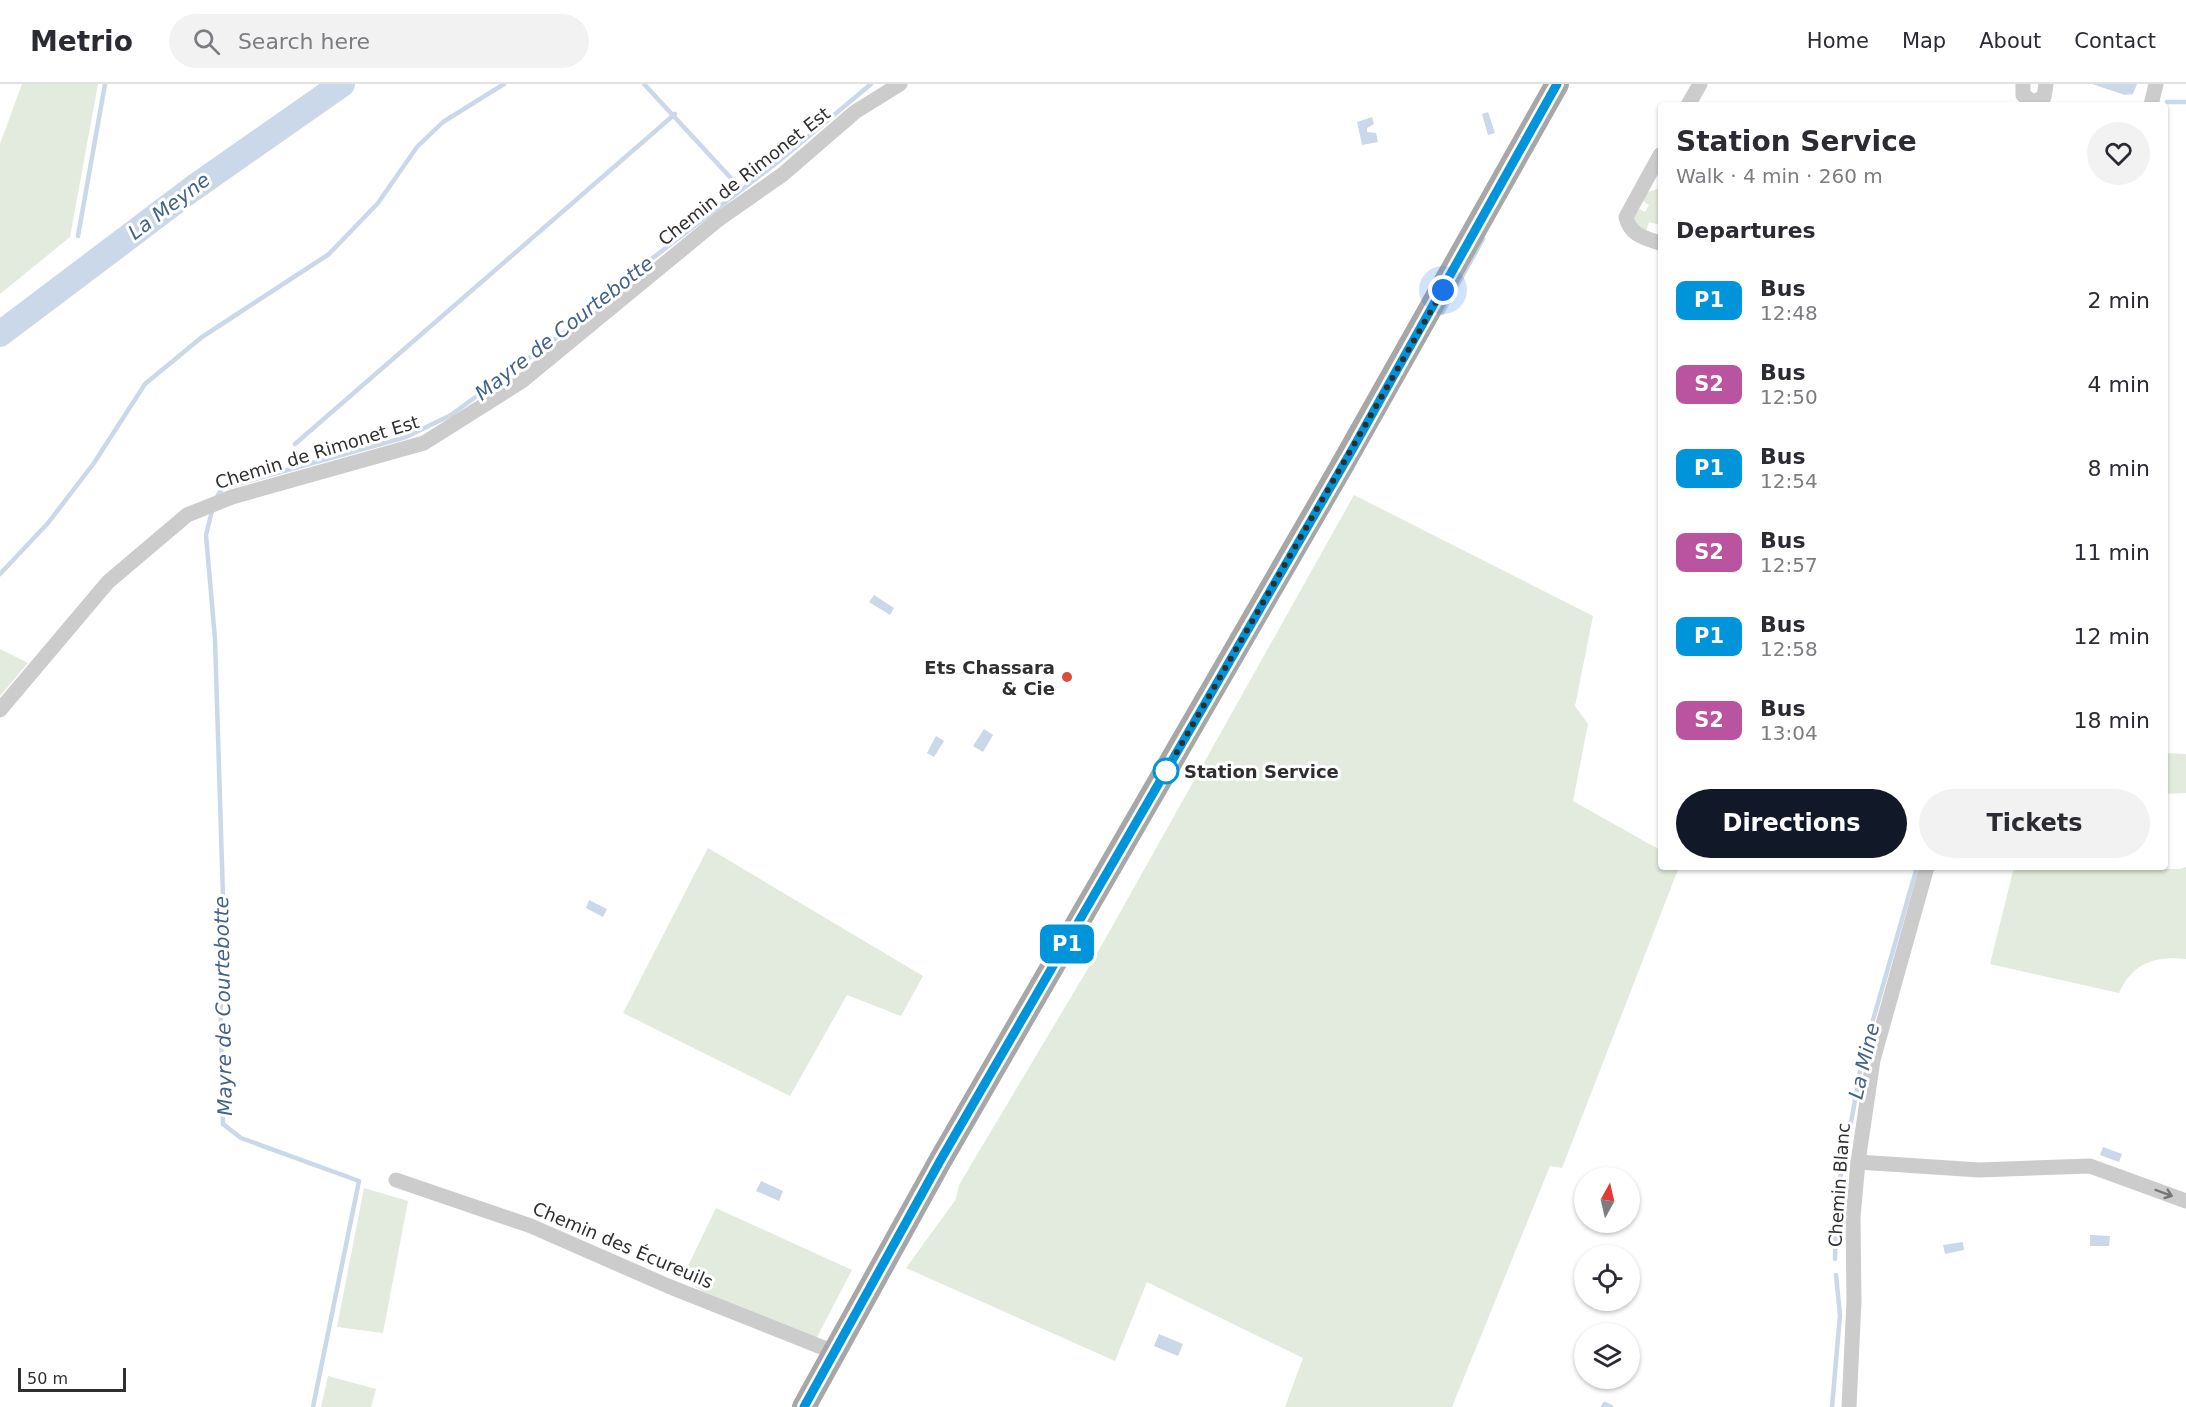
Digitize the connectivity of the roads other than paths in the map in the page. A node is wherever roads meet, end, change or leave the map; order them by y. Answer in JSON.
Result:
{"nodes":[{"id":1,"x":900,"y":84,"type":"edge"},
{"id":2,"x":1557,"y":84,"type":"edge"},
{"id":3,"x":1700,"y":84,"type":"edge"},
{"id":4,"x":2023,"y":84,"type":"edge"},
{"id":5,"x":2046,"y":84,"type":"edge"},
{"id":6,"x":2156,"y":84,"type":"edge"},
{"id":7,"x":1690,"y":102,"type":"edge"},
{"id":8,"x":2032,"y":102,"type":"edge"},
{"id":9,"x":2035,"y":102,"type":"edge"},
{"id":10,"x":2152,"y":102,"type":"edge"},
{"id":11,"x":1655,"y":175,"type":"edge"},
{"id":12,"x":1658,"y":242,"type":"edge"},
{"id":13,"x":0,"y":710,"type":"edge"},
{"id":14,"x":1927,"y":870,"type":"edge"},
{"id":15,"x":1858,"y":1162,"type":"junction"},
{"id":16,"x":396,"y":1180,"type":"dead end"},
{"id":17,"x":2186,"y":1201,"type":"edge"},
{"id":18,"x":834,"y":1352,"type":"junction"},
{"id":19,"x":804,"y":1407,"type":"edge"},
{"id":20,"x":1849,"y":1407,"type":"edge"}],
"edges":[{"from":1,"to":13,"type":"street","name":"Chemin de Rimonet Est"},
{"from":2,"to":18,"type":"main road"},
{"from":3,"to":7,"type":"street"},
{"from":4,"to":8,"type":"street"},
{"from":5,"to":9,"type":"street"},
{"from":6,"to":10,"type":"street"},
{"from":11,"to":12,"type":"street"},
{"from":14,"to":15,"type":"street","name":"Chemin Blanc"},
{"from":15,"to":17,"type":"street","one_way":true},
{"from":15,"to":20,"type":"street","name":"Chemin Blanc"},
{"from":16,"to":18,"type":"street","name":"Chemin des Écureuils"},
{"from":18,"to":19,"type":"main road"}]}
